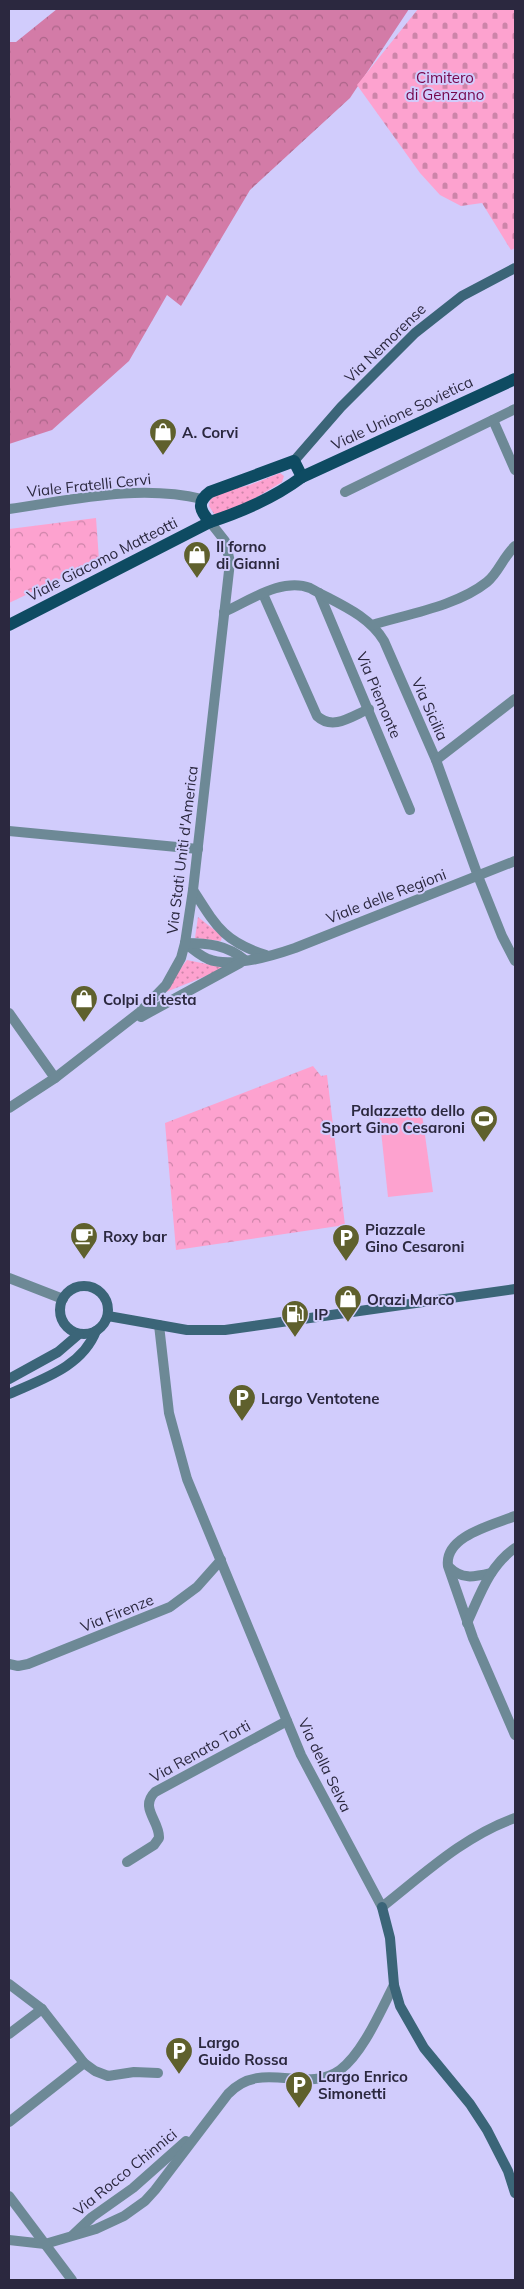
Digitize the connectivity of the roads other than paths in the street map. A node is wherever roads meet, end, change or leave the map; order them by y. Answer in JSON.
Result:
{"nodes":[{"id":1,"x":515,"y":268,"type":"edge"},
{"id":2,"x":515,"y":379,"type":"edge"},
{"id":3,"x":515,"y":409,"type":"edge"},
{"id":4,"x":493,"y":420,"type":"junction"},
{"id":5,"x":294,"y":461,"type":"junction"},
{"id":6,"x":515,"y":470,"type":"edge"},
{"id":7,"x":302,"y":476,"type":"junction"},
{"id":8,"x":345,"y":492,"type":"dead end"},
{"id":9,"x":202,"y":499,"type":"junction"},
{"id":10,"x":9,"y":509,"type":"edge"},
{"id":11,"x":210,"y":522,"type":"junction"},
{"id":12,"x":515,"y":546,"type":"edge"},
{"id":13,"x":319,"y":593,"type":"junction"},
{"id":14,"x":263,"y":594,"type":"junction"},
{"id":15,"x":224,"y":612,"type":"junction"},
{"id":16,"x":9,"y":625,"type":"edge"},
{"id":17,"x":372,"y":625,"type":"junction"},
{"id":18,"x":515,"y":699,"type":"edge"},
{"id":19,"x":369,"y":709,"type":"junction"},
{"id":20,"x":436,"y":760,"type":"junction"},
{"id":21,"x":410,"y":810,"type":"dead end"},
{"id":22,"x":9,"y":831,"type":"edge"},
{"id":23,"x":198,"y":849,"type":"junction"},
{"id":24,"x":515,"y":861,"type":"edge"},
{"id":25,"x":478,"y":876,"type":"junction"},
{"id":26,"x":193,"y":890,"type":"junction"},
{"id":27,"x":186,"y":943,"type":"junction"},
{"id":28,"x":267,"y":956,"type":"junction"},
{"id":29,"x":245,"y":960,"type":"junction"},
{"id":30,"x":515,"y":961,"type":"edge"},
{"id":31,"x":9,"y":1013,"type":"edge"},
{"id":32,"x":118,"y":1030,"type":"junction"},
{"id":33,"x":55,"y":1078,"type":"junction"},
{"id":34,"x":9,"y":1108,"type":"edge"},
{"id":35,"x":9,"y":1278,"type":"edge"},
{"id":36,"x":515,"y":1289,"type":"edge"},
{"id":37,"x":63,"y":1299,"type":"junction"},
{"id":38,"x":108,"y":1316,"type":"junction"},
{"id":39,"x":159,"y":1325,"type":"junction"},
{"id":40,"x":96,"y":1332,"type":"junction"},
{"id":41,"x":79,"y":1334,"type":"junction"},
{"id":42,"x":9,"y":1379,"type":"edge"},
{"id":43,"x":9,"y":1394,"type":"edge"},
{"id":44,"x":515,"y":1516,"type":"edge"},
{"id":45,"x":515,"y":1548,"type":"edge"},
{"id":46,"x":221,"y":1560,"type":"junction"},
{"id":47,"x":448,"y":1566,"type":"junction"},
{"id":48,"x":491,"y":1573,"type":"junction"},
{"id":49,"x":467,"y":1623,"type":"junction"},
{"id":50,"x":9,"y":1664,"type":"edge"},
{"id":51,"x":287,"y":1721,"type":"junction"},
{"id":52,"x":515,"y":1735,"type":"edge"},
{"id":53,"x":515,"y":1818,"type":"edge"},
{"id":54,"x":127,"y":1862,"type":"dead end"},
{"id":55,"x":382,"y":1907,"type":"junction"},
{"id":56,"x":9,"y":1984,"type":"edge"},
{"id":57,"x":394,"y":1985,"type":"junction"},
{"id":58,"x":42,"y":2008,"type":"junction"},
{"id":59,"x":9,"y":2034,"type":"edge"},
{"id":60,"x":84,"y":2063,"type":"junction"},
{"id":61,"x":158,"y":2073,"type":"dead end"},
{"id":62,"x":9,"y":2122,"type":"edge"},
{"id":63,"x":199,"y":2131,"type":"junction"},
{"id":64,"x":515,"y":2192,"type":"edge"},
{"id":65,"x":9,"y":2196,"type":"edge"},
{"id":66,"x":72,"y":2236,"type":"junction"},
{"id":67,"x":9,"y":2240,"type":"edge"},
{"id":68,"x":45,"y":2244,"type":"junction"},
{"id":69,"x":72,"y":2280,"type":"edge"}],
"edges":[{"from":1,"to":5,"type":"main road","name":"Via Nemorense"},
{"from":2,"to":7,"type":"main road","name":"Viale Unione Sovietica"},
{"from":3,"to":4,"type":"street"},
{"from":4,"to":6,"type":"street"},
{"from":4,"to":8,"type":"street"},
{"from":5,"to":7,"type":"main road"},
{"from":5,"to":9,"type":"main road"},
{"from":7,"to":11,"type":"main road","name":"Viale Unione Sovietica"},
{"from":9,"to":10,"type":"street","name":"Viale Fratelli Cervi"},
{"from":9,"to":11,"type":"main road"},
{"from":11,"to":15,"type":"street","name":"Via Stati Uniti d'America"},
{"from":11,"to":16,"type":"main road","name":"Viale Giacomo Matteotti"},
{"from":12,"to":17,"type":"street"},
{"from":13,"to":14,"type":"street","name":"Via Sicilia"},
{"from":13,"to":17,"type":"street","name":"Via Sicilia"},
{"from":13,"to":19,"type":"street","name":"Via Piemonte"},
{"from":14,"to":15,"type":"street","name":"Via Sicilia"},
{"from":14,"to":19,"type":"street"},
{"from":15,"to":23,"type":"street","name":"Via Stati Uniti d'America"},
{"from":17,"to":20,"type":"street","name":"Via Sicilia"},
{"from":18,"to":20,"type":"street"},
{"from":19,"to":21,"type":"street","name":"Via Piemonte"},
{"from":20,"to":25,"type":"street","name":"Via Sicilia"},
{"from":22,"to":23,"type":"street"},
{"from":23,"to":26,"type":"street","name":"Via Stati Uniti d'America"},
{"from":24,"to":25,"type":"street","name":"Viale delle Regioni"},
{"from":25,"to":28,"type":"street","name":"Viale delle Regioni"},
{"from":25,"to":30,"type":"street","name":"Via Sicilia"},
{"from":26,"to":27,"type":"street","name":"Via Stati Uniti d'America"},
{"from":26,"to":28,"type":"street"},
{"from":27,"to":29,"type":"street"},
{"from":27,"to":29,"type":"street","name":"Viale delle Regioni"},
{"from":27,"to":32,"type":"street","name":"Via Stati Uniti d'America"},
{"from":28,"to":29,"type":"street","name":"Viale delle Regioni"},
{"from":29,"to":32,"type":"street","name":"Viale delle Regioni"},
{"from":31,"to":33,"type":"street"},
{"from":32,"to":33,"type":"street","name":"Via Stati Uniti d'America"},
{"from":33,"to":34,"type":"street","name":"Via Stati Uniti d'America"},
{"from":35,"to":37,"type":"street"},
{"from":36,"to":39,"type":"main road"},
{"from":37,"to":38,"type":"main road"},
{"from":37,"to":41,"type":"main road"},
{"from":38,"to":39,"type":"main road"},
{"from":38,"to":40,"type":"main road"},
{"from":39,"to":46,"type":"street","name":"Via della Selva"},
{"from":40,"to":41,"type":"main road"},
{"from":40,"to":43,"type":"main road"},
{"from":41,"to":42,"type":"main road"},
{"from":44,"to":47,"type":"street"},
{"from":45,"to":48,"type":"street"},
{"from":46,"to":50,"type":"street","name":"Via Firenze"},
{"from":46,"to":51,"type":"street","name":"Via della Selva"},
{"from":47,"to":48,"type":"street"},
{"from":47,"to":49,"type":"street"},
{"from":48,"to":49,"type":"street"},
{"from":49,"to":52,"type":"street"},
{"from":51,"to":54,"type":"street","name":"Via Renato Torti"},
{"from":51,"to":55,"type":"street","name":"Via della Selva"},
{"from":53,"to":55,"type":"street"},
{"from":55,"to":57,"type":"main road","name":"Via della Selva"},
{"from":56,"to":58,"type":"street"},
{"from":57,"to":63,"type":"street","name":"Via Rocco Chinnici"},
{"from":57,"to":64,"type":"main road","name":"Via della Selva"},
{"from":58,"to":59,"type":"street"},
{"from":58,"to":60,"type":"street"},
{"from":60,"to":61,"type":"street"},
{"from":60,"to":62,"type":"street"},
{"from":63,"to":66,"type":"street","name":"Via Rocco Chinnici"},
{"from":63,"to":66,"type":"street","name":"Via Rocco Chinnici"},
{"from":65,"to":68,"type":"street"},
{"from":66,"to":68,"type":"street","name":"Via Rocco Chinnici"},
{"from":67,"to":68,"type":"street"},
{"from":68,"to":69,"type":"street"}]}
